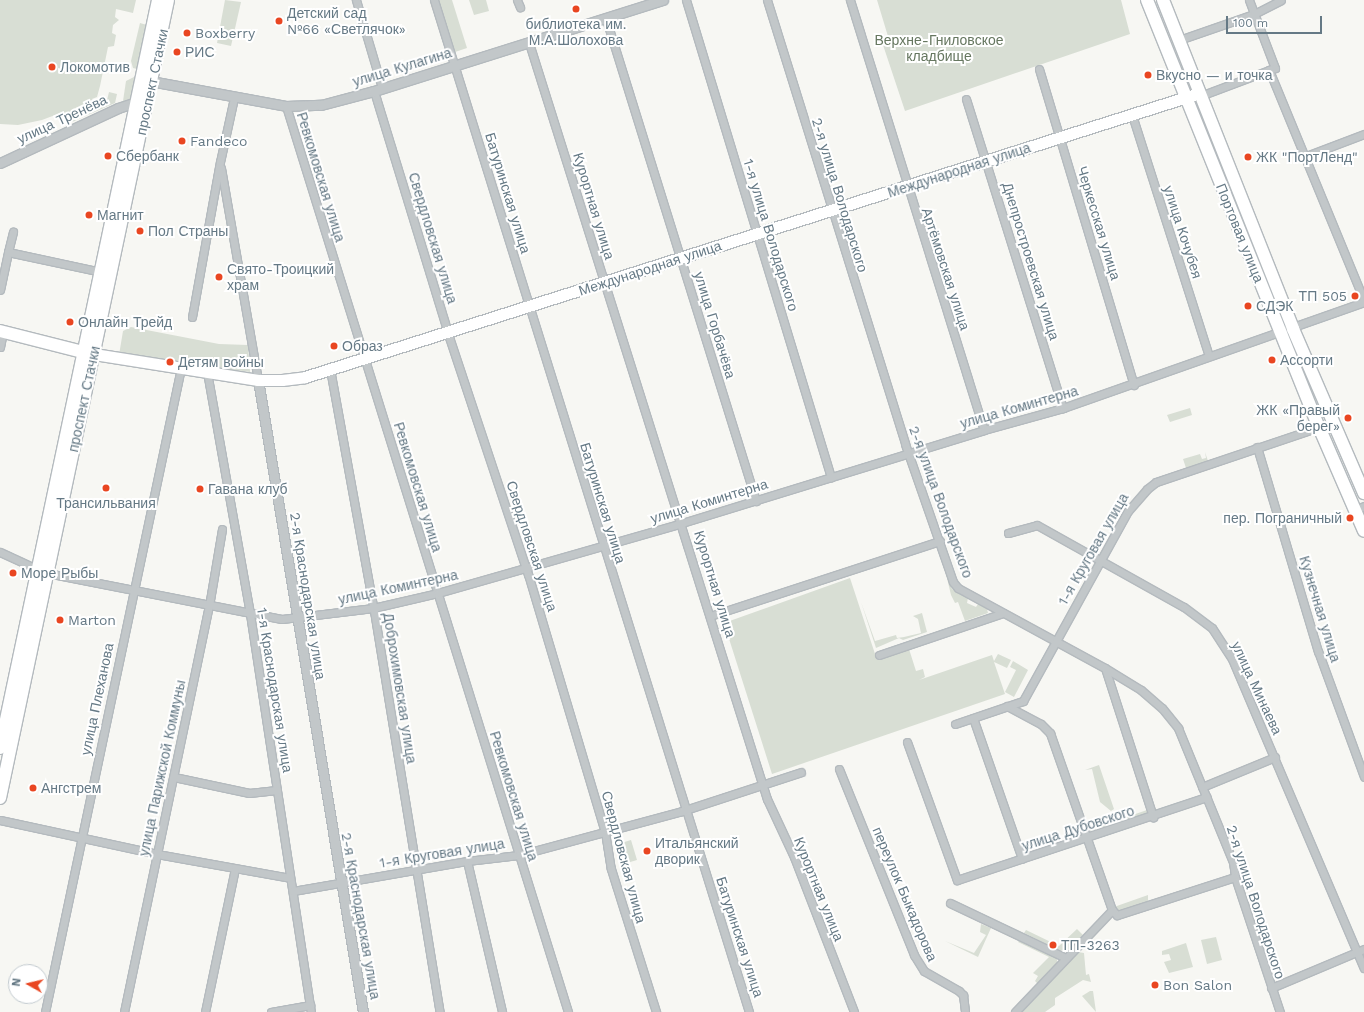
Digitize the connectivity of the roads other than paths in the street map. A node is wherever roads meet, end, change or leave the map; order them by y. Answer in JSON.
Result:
{"nodes":[{"id":1,"x":158,"y":0,"type":"edge"},
{"id":2,"x":168,"y":0,"type":"edge"},
{"id":3,"x":356,"y":0,"type":"edge"},
{"id":4,"x":434,"y":0,"type":"edge"},
{"id":5,"x":517,"y":0,"type":"edge"},
{"id":6,"x":663,"y":0,"type":"edge"},
{"id":7,"x":686,"y":0,"type":"edge"},
{"id":8,"x":767,"y":0,"type":"edge"},
{"id":9,"x":850,"y":0,"type":"edge"},
{"id":10,"x":1147,"y":0,"type":"edge"},
{"id":11,"x":1163,"y":0,"type":"edge"},
{"id":12,"x":1249,"y":0,"type":"edge"},
{"id":13,"x":1280,"y":0,"type":"edge"},
{"id":14,"x":520,"y":7,"type":"dead end"},
{"id":15,"x":1254,"y":14,"type":"junction"},
{"id":16,"x":606,"y":19,"type":"junction"},
{"id":17,"x":1179,"y":40,"type":"junction"},
{"id":18,"x":530,"y":42,"type":"junction"},
{"id":19,"x":455,"y":66,"type":"junction"},
{"id":20,"x":1039,"y":69,"type":"dead end"},
{"id":21,"x":1269,"y":70,"type":"junction"},
{"id":22,"x":147,"y":81,"type":"junction"},
{"id":23,"x":378,"y":90,"type":"junction"},
{"id":24,"x":1200,"y":95,"type":"junction"},
{"id":25,"x":234,"y":98,"type":"junction"},
{"id":26,"x":1186,"y":98,"type":"junction"},
{"id":27,"x":966,"y":99,"type":"dead end"},
{"id":28,"x":138,"y":102,"type":"junction"},
{"id":29,"x":286,"y":106,"type":"junction"},
{"id":30,"x":1132,"y":115,"type":"junction"},
{"id":31,"x":1364,"y":134,"type":"edge"},
{"id":32,"x":1060,"y":138,"type":"junction"},
{"id":33,"x":1306,"y":156,"type":"junction"},
{"id":34,"x":220,"y":162,"type":"junction"},
{"id":35,"x":986,"y":162,"type":"junction"},
{"id":36,"x":0,"y":163,"type":"edge"},
{"id":37,"x":906,"y":187,"type":"junction"},
{"id":38,"x":831,"y":211,"type":"junction"},
{"id":39,"x":13,"y":232,"type":"dead end"},
{"id":40,"x":757,"y":234,"type":"junction"},
{"id":41,"x":8,"y":252,"type":"junction"},
{"id":42,"x":680,"y":258,"type":"junction"},
{"id":43,"x":102,"y":272,"type":"junction"},
{"id":44,"x":605,"y":282,"type":"junction"},
{"id":45,"x":0,"y":290,"type":"edge"},
{"id":46,"x":1364,"y":301,"type":"edge"},
{"id":47,"x":529,"y":306,"type":"junction"},
{"id":48,"x":192,"y":317,"type":"dead end"},
{"id":49,"x":1293,"y":328,"type":"junction"},
{"id":50,"x":2,"y":331,"type":"edge"},
{"id":51,"x":448,"y":332,"type":"junction"},
{"id":52,"x":1281,"y":333,"type":"junction"},
{"id":53,"x":0,"y":347,"type":"edge"},
{"id":54,"x":89,"y":353,"type":"junction"},
{"id":55,"x":1209,"y":356,"type":"junction"},
{"id":56,"x":364,"y":358,"type":"junction"},
{"id":57,"x":181,"y":368,"type":"junction"},
{"id":58,"x":330,"y":369,"type":"junction"},
{"id":59,"x":207,"y":372,"type":"junction"},
{"id":60,"x":258,"y":380,"type":"junction"},
{"id":61,"x":1134,"y":385,"type":"junction"},
{"id":62,"x":1063,"y":408,"type":"junction"},
{"id":63,"x":1319,"y":427,"type":"junction"},
{"id":64,"x":984,"y":430,"type":"junction"},
{"id":65,"x":1257,"y":447,"type":"junction"},
{"id":66,"x":909,"y":453,"type":"junction"},
{"id":67,"x":832,"y":477,"type":"junction"},
{"id":68,"x":1364,"y":493,"type":"edge"},
{"id":69,"x":756,"y":501,"type":"junction"},
{"id":70,"x":1359,"y":508,"type":"edge"},
{"id":71,"x":682,"y":523,"type":"junction"},
{"id":72,"x":222,"y":529,"type":"dead end"},
{"id":73,"x":1364,"y":530,"type":"edge"},
{"id":74,"x":1008,"y":532,"type":"dead end"},
{"id":75,"x":940,"y":541,"type":"junction"},
{"id":76,"x":602,"y":546,"type":"junction"},
{"id":77,"x":0,"y":552,"type":"edge"},
{"id":78,"x":1100,"y":560,"type":"junction"},
{"id":79,"x":526,"y":568,"type":"junction"},
{"id":80,"x":42,"y":571,"type":"junction"},
{"id":81,"x":133,"y":591,"type":"junction"},
{"id":82,"x":438,"y":593,"type":"junction"},
{"id":83,"x":209,"y":606,"type":"junction"},
{"id":84,"x":373,"y":608,"type":"junction"},
{"id":85,"x":1003,"y":613,"type":"junction"},
{"id":86,"x":250,"y":614,"type":"junction"},
{"id":87,"x":710,"y":616,"type":"junction"},
{"id":88,"x":297,"y":619,"type":"junction"},
{"id":89,"x":1055,"y":642,"type":"junction"},
{"id":90,"x":879,"y":655,"type":"dead end"},
{"id":91,"x":1105,"y":668,"type":"junction"},
{"id":92,"x":1023,"y":701,"type":"junction"},
{"id":93,"x":1007,"y":706,"type":"junction"},
{"id":94,"x":1017,"y":712,"type":"junction"},
{"id":95,"x":973,"y":718,"type":"junction"},
{"id":96,"x":955,"y":724,"type":"dead end"},
{"id":97,"x":2,"y":732,"type":"edge"},
{"id":98,"x":907,"y":742,"type":"dead end"},
{"id":99,"x":0,"y":748,"type":"edge"},
{"id":100,"x":1275,"y":757,"type":"junction"},
{"id":101,"x":839,"y":769,"type":"dead end"},
{"id":102,"x":801,"y":772,"type":"dead end"},
{"id":103,"x":174,"y":777,"type":"junction"},
{"id":104,"x":1364,"y":777,"type":"edge"},
{"id":105,"x":764,"y":785,"type":"junction"},
{"id":106,"x":1202,"y":787,"type":"junction"},
{"id":107,"x":277,"y":790,"type":"junction"},
{"id":108,"x":1206,"y":797,"type":"junction"},
{"id":109,"x":0,"y":798,"type":"edge"},
{"id":110,"x":686,"y":810,"type":"junction"},
{"id":111,"x":1154,"y":817,"type":"junction"},
{"id":112,"x":0,"y":820,"type":"edge"},
{"id":113,"x":605,"y":832,"type":"junction"},
{"id":114,"x":82,"y":837,"type":"junction"},
{"id":115,"x":1088,"y":838,"type":"junction"},
{"id":116,"x":157,"y":854,"type":"junction"},
{"id":117,"x":519,"y":855,"type":"junction"},
{"id":118,"x":1022,"y":859,"type":"junction"},
{"id":119,"x":467,"y":861,"type":"junction"},
{"id":120,"x":234,"y":869,"type":"junction"},
{"id":121,"x":417,"y":870,"type":"junction"},
{"id":122,"x":1235,"y":877,"type":"junction"},
{"id":123,"x":290,"y":878,"type":"junction"},
{"id":124,"x":342,"y":882,"type":"junction"},
{"id":125,"x":292,"y":891,"type":"junction"},
{"id":126,"x":950,"y":903,"type":"dead end"},
{"id":127,"x":1112,"y":910,"type":"junction"},
{"id":128,"x":1361,"y":951,"type":"edge"},
{"id":129,"x":1066,"y":958,"type":"junction"},
{"id":130,"x":1364,"y":968,"type":"edge"},
{"id":131,"x":1271,"y":988,"type":"junction"},
{"id":132,"x":311,"y":1008,"type":"edge"},
{"id":133,"x":45,"y":1012,"type":"edge"},
{"id":134,"x":124,"y":1012,"type":"edge"},
{"id":135,"x":205,"y":1012,"type":"edge"},
{"id":136,"x":271,"y":1012,"type":"edge"},
{"id":137,"x":363,"y":1012,"type":"edge"},
{"id":138,"x":440,"y":1012,"type":"edge"},
{"id":139,"x":502,"y":1012,"type":"edge"},
{"id":140,"x":568,"y":1012,"type":"edge"},
{"id":141,"x":656,"y":1012,"type":"edge"},
{"id":142,"x":749,"y":1012,"type":"edge"},
{"id":143,"x":854,"y":1012,"type":"edge"},
{"id":144,"x":966,"y":1012,"type":"edge"},
{"id":145,"x":1015,"y":1012,"type":"edge"},
{"id":146,"x":1280,"y":1012,"type":"edge"}],
"edges":[{"from":1,"to":22,"type":"main road","name":"проспект Стачки"},
{"from":2,"to":22,"type":"main road","name":"проспект Стачки"},
{"from":3,"to":23,"type":"street","name":"Свердловская улица"},
{"from":4,"to":19,"type":"street","name":"Батуринская улица"},
{"from":5,"to":14,"type":"street"},
{"from":6,"to":16,"type":"street","name":"улица Кулагина"},
{"from":7,"to":40,"type":"street","name":"1-я улица Володарского"},
{"from":8,"to":38,"type":"street","name":"2-я улица Володарского"},
{"from":9,"to":37,"type":"street","name":"Артёмовская улица"},
{"from":10,"to":26,"type":"main road","name":"Портовая улица"},
{"from":11,"to":17,"type":"main road","name":"Портовая улица"},
{"from":12,"to":15,"type":"street"},
{"from":13,"to":15,"type":"street"},
{"from":15,"to":17,"type":"street"},
{"from":15,"to":21,"type":"street"},
{"from":16,"to":18,"type":"street","name":"улица Кулагина"},
{"from":16,"to":42,"type":"street","name":"улица Горбачёва"},
{"from":17,"to":24,"type":"main road","name":"Портовая улица"},
{"from":18,"to":19,"type":"street","name":"улица Кулагина"},
{"from":18,"to":44,"type":"street","name":"Курортная улица"},
{"from":19,"to":23,"type":"street","name":"улица Кулагина"},
{"from":19,"to":47,"type":"street","name":"Батуринская улица"},
{"from":20,"to":32,"type":"street","name":"Черкесская улица"},
{"from":21,"to":24,"type":"street","name":"Международная улица"},
{"from":21,"to":33,"type":"street"},
{"from":22,"to":25,"type":"street","name":"улица Кулагина"},
{"from":22,"to":28,"type":"main road","name":"проспект Стачки"},
{"from":22,"to":54,"type":"main road","name":"проспект Стачки"},
{"from":23,"to":29,"type":"street","name":"улица Кулагина"},
{"from":23,"to":51,"type":"street","name":"Свердловская улица"},
{"from":24,"to":26,"type":"main road","name":"Международная улица"},
{"from":24,"to":49,"type":"main road","name":"Портовая улица"},
{"from":25,"to":29,"type":"street","name":"улица Кулагина"},
{"from":25,"to":34,"type":"street"},
{"from":26,"to":30,"type":"main road","name":"Международная улица"},
{"from":26,"to":52,"type":"main road","name":"Портовая улица"},
{"from":27,"to":35,"type":"street","name":"Днепростроевская улица"},
{"from":28,"to":36,"type":"street","name":"улица Тренёва"},
{"from":28,"to":43,"type":"main road","name":"проспект Стачки"},
{"from":29,"to":56,"type":"street","name":"Ревкомовская улица"},
{"from":30,"to":32,"type":"main road","name":"Международная улица"},
{"from":30,"to":55,"type":"street","name":"улица Кочубея"},
{"from":31,"to":33,"type":"street"},
{"from":32,"to":35,"type":"main road","name":"Международная улица"},
{"from":32,"to":61,"type":"street","name":"Черкесская улица"},
{"from":33,"to":46,"type":"street"},
{"from":34,"to":48,"type":"street"},
{"from":34,"to":60,"type":"street","name":"2-я Краснодарская улица"},
{"from":35,"to":37,"type":"main road","name":"Международная улица"},
{"from":35,"to":62,"type":"street","name":"Днепростроевская улица"},
{"from":37,"to":38,"type":"main road","name":"Международная улица"},
{"from":37,"to":64,"type":"street","name":"Артёмовская улица"},
{"from":38,"to":40,"type":"main road","name":"Международная улица"},
{"from":38,"to":66,"type":"street","name":"2-я улица Володарского"},
{"from":39,"to":41,"type":"street"},
{"from":40,"to":42,"type":"main road","name":"Международная улица"},
{"from":40,"to":67,"type":"street","name":"1-я улица Володарского"},
{"from":41,"to":43,"type":"street"},
{"from":41,"to":45,"type":"street"},
{"from":42,"to":44,"type":"main road","name":"Международная улица"},
{"from":42,"to":69,"type":"street","name":"улица Горбачёва"},
{"from":43,"to":54,"type":"main road","name":"проспект Стачки"},
{"from":44,"to":47,"type":"main road","name":"Международная улица"},
{"from":44,"to":71,"type":"street","name":"Курортная улица"},
{"from":46,"to":49,"type":"street","name":"улица Коминтерна"},
{"from":47,"to":51,"type":"main road","name":"Международная улица"},
{"from":47,"to":76,"type":"street","name":"Батуринская улица"},
{"from":49,"to":52,"type":"street","name":"улица Коминтерна"},
{"from":49,"to":68,"type":"main road","name":"Портовая улица"},
{"from":50,"to":53,"type":"street"},
{"from":50,"to":54,"type":"main road"},
{"from":51,"to":56,"type":"main road","name":"Международная улица"},
{"from":51,"to":79,"type":"street","name":"Свердловская улица"},
{"from":52,"to":55,"type":"street","name":"улица Коминтерна"},
{"from":52,"to":63,"type":"main road","name":"Портовая улица"},
{"from":54,"to":57,"type":"main road","name":"Международная улица"},
{"from":54,"to":80,"type":"main road","name":"проспект Стачки"},
{"from":55,"to":61,"type":"street","name":"улица Коминтерна"},
{"from":56,"to":58,"type":"main road","name":"Международная улица"},
{"from":56,"to":82,"type":"street","name":"Ревкомовская улица"},
{"from":57,"to":59,"type":"main road","name":"Международная улица"},
{"from":57,"to":81,"type":"street","name":"улица Плеханова"},
{"from":58,"to":60,"type":"main road","name":"Международная улица"},
{"from":58,"to":84,"type":"street","name":"Доброхимовская улица"},
{"from":59,"to":60,"type":"main road","name":"Международная улица"},
{"from":59,"to":86,"type":"street","name":"1-я Краснодарская улица"},
{"from":60,"to":88,"type":"street","name":"2-я Краснодарская улица"},
{"from":61,"to":62,"type":"street","name":"улица Коминтерна"},
{"from":62,"to":64,"type":"street","name":"улица Коминтерна"},
{"from":63,"to":65,"type":"street","name":"1-я Круговая улица"},
{"from":63,"to":70,"type":"main road","name":"Портовая улица"},
{"from":64,"to":66,"type":"street","name":"улица Коминтерна"},
{"from":65,"to":78,"type":"street","name":"1-я Круговая улица"},
{"from":65,"to":104,"type":"street","name":"Кузнечная улица"},
{"from":66,"to":67,"type":"street","name":"улица Коминтерна"},
{"from":66,"to":75,"type":"street","name":"2-я улица Володарского"},
{"from":67,"to":69,"type":"street","name":"улица Коминтерна"},
{"from":69,"to":71,"type":"street","name":"улица Коминтерна"},
{"from":70,"to":73,"type":"main road","name":"Портовая улица"},
{"from":71,"to":76,"type":"street","name":"улица Коминтерна"},
{"from":71,"to":87,"type":"street","name":"Курортная улица"},
{"from":72,"to":83,"type":"street","name":"улица Парижской Коммуны"},
{"from":74,"to":78,"type":"street","name":"улица Минаева"},
{"from":75,"to":85,"type":"street","name":"2-я улица Володарского"},
{"from":75,"to":87,"type":"street"},
{"from":76,"to":79,"type":"street","name":"улица Коминтерна"},
{"from":76,"to":110,"type":"street","name":"Батуринская улица"},
{"from":77,"to":80,"type":"street","name":"улица Коминтерна"},
{"from":78,"to":89,"type":"street","name":"1-я Круговая улица"},
{"from":78,"to":100,"type":"street","name":"улица Минаева"},
{"from":79,"to":82,"type":"street","name":"улица Коминтерна"},
{"from":79,"to":113,"type":"street","name":"Свердловская улица"},
{"from":80,"to":81,"type":"street","name":"улица Коминтерна"},
{"from":80,"to":97,"type":"main road","name":"проспект Стачки"},
{"from":80,"to":109,"type":"main road","name":"проспект Стачки"},
{"from":81,"to":83,"type":"street","name":"улица Коминтерна"},
{"from":81,"to":114,"type":"street","name":"улица Плеханова"},
{"from":82,"to":84,"type":"street","name":"улица Коминтерна"},
{"from":82,"to":117,"type":"street","name":"Ревкомовская улица"},
{"from":83,"to":86,"type":"street","name":"улица Коминтерна"},
{"from":83,"to":103,"type":"street","name":"улица Парижской Коммуны"},
{"from":84,"to":88,"type":"street","name":"улица Коминтерна"},
{"from":84,"to":121,"type":"street","name":"Доброхимовская улица"},
{"from":85,"to":89,"type":"street","name":"2-я улица Володарского"},
{"from":85,"to":90,"type":"street"},
{"from":86,"to":88,"type":"street","name":"улица Коминтерна"},
{"from":86,"to":107,"type":"street","name":"1-я Краснодарская улица"},
{"from":87,"to":105,"type":"street","name":"Курортная улица"},
{"from":88,"to":124,"type":"street","name":"2-я Краснодарская улица"},
{"from":89,"to":91,"type":"street","name":"2-я улица Володарского"},
{"from":89,"to":92,"type":"street","name":"1-я Круговая улица"},
{"from":91,"to":106,"type":"street","name":"2-я улица Володарского"},
{"from":91,"to":111,"type":"street"},
{"from":92,"to":93,"type":"street"},
{"from":92,"to":94,"type":"street","name":"1-я Круговая улица"},
{"from":93,"to":94,"type":"street"},
{"from":93,"to":95,"type":"street"},
{"from":94,"to":115,"type":"street"},
{"from":95,"to":96,"type":"street"},
{"from":95,"to":118,"type":"street"},
{"from":97,"to":99,"type":"main road","name":"проспект Стачки"},
{"from":98,"to":118,"type":"street","name":"улица Дубовского"},
{"from":100,"to":106,"type":"street"},
{"from":100,"to":128,"type":"street","name":"улица Минаева"},
{"from":101,"to":144,"type":"street","name":"переулок Быкадорова"},
{"from":102,"to":105,"type":"street","name":"1-я Круговая улица"},
{"from":103,"to":107,"type":"street"},
{"from":103,"to":116,"type":"street","name":"улица Парижской Коммуны"},
{"from":105,"to":110,"type":"street","name":"1-я Круговая улица"},
{"from":105,"to":143,"type":"street","name":"Курортная улица"},
{"from":106,"to":108,"type":"street","name":"2-я улица Володарского"},
{"from":107,"to":123,"type":"street","name":"1-я Краснодарская улица"},
{"from":108,"to":111,"type":"street","name":"улица Дубовского"},
{"from":108,"to":122,"type":"street","name":"2-я улица Володарского"},
{"from":110,"to":113,"type":"street","name":"1-я Круговая улица"},
{"from":110,"to":142,"type":"street","name":"Батуринская улица"},
{"from":111,"to":115,"type":"street","name":"улица Дубовского"},
{"from":112,"to":114,"type":"street"},
{"from":113,"to":117,"type":"street","name":"1-я Круговая улица"},
{"from":113,"to":141,"type":"street","name":"Свердловская улица"},
{"from":114,"to":116,"type":"street"},
{"from":114,"to":133,"type":"street","name":"улица Плеханова"},
{"from":115,"to":118,"type":"street","name":"улица Дубовского"},
{"from":115,"to":127,"type":"street"},
{"from":116,"to":120,"type":"street"},
{"from":116,"to":134,"type":"street","name":"улица Парижской Коммуны"},
{"from":117,"to":119,"type":"street","name":"1-я Круговая улица"},
{"from":117,"to":140,"type":"street","name":"Ревкомовская улица"},
{"from":119,"to":121,"type":"street","name":"1-я Круговая улица"},
{"from":119,"to":139,"type":"street"},
{"from":120,"to":123,"type":"street"},
{"from":120,"to":135,"type":"street"},
{"from":121,"to":124,"type":"street","name":"1-я Круговая улица"},
{"from":121,"to":138,"type":"street","name":"Доброхимовская улица"},
{"from":122,"to":127,"type":"street"},
{"from":122,"to":131,"type":"street","name":"2-я улица Володарского"},
{"from":123,"to":125,"type":"street","name":"1-я Краснодарская улица"},
{"from":124,"to":125,"type":"street","name":"1-я Круговая улица"},
{"from":124,"to":137,"type":"street","name":"2-я Краснодарская улица"},
{"from":125,"to":132,"type":"street","name":"1-я Краснодарская улица"},
{"from":126,"to":129,"type":"street"},
{"from":127,"to":129,"type":"street"},
{"from":128,"to":130,"type":"street","name":"улица Минаева"},
{"from":128,"to":131,"type":"street"},
{"from":129,"to":145,"type":"street"},
{"from":131,"to":146,"type":"street","name":"2-я улица Володарского"},
{"from":132,"to":136,"type":"street"}]}
